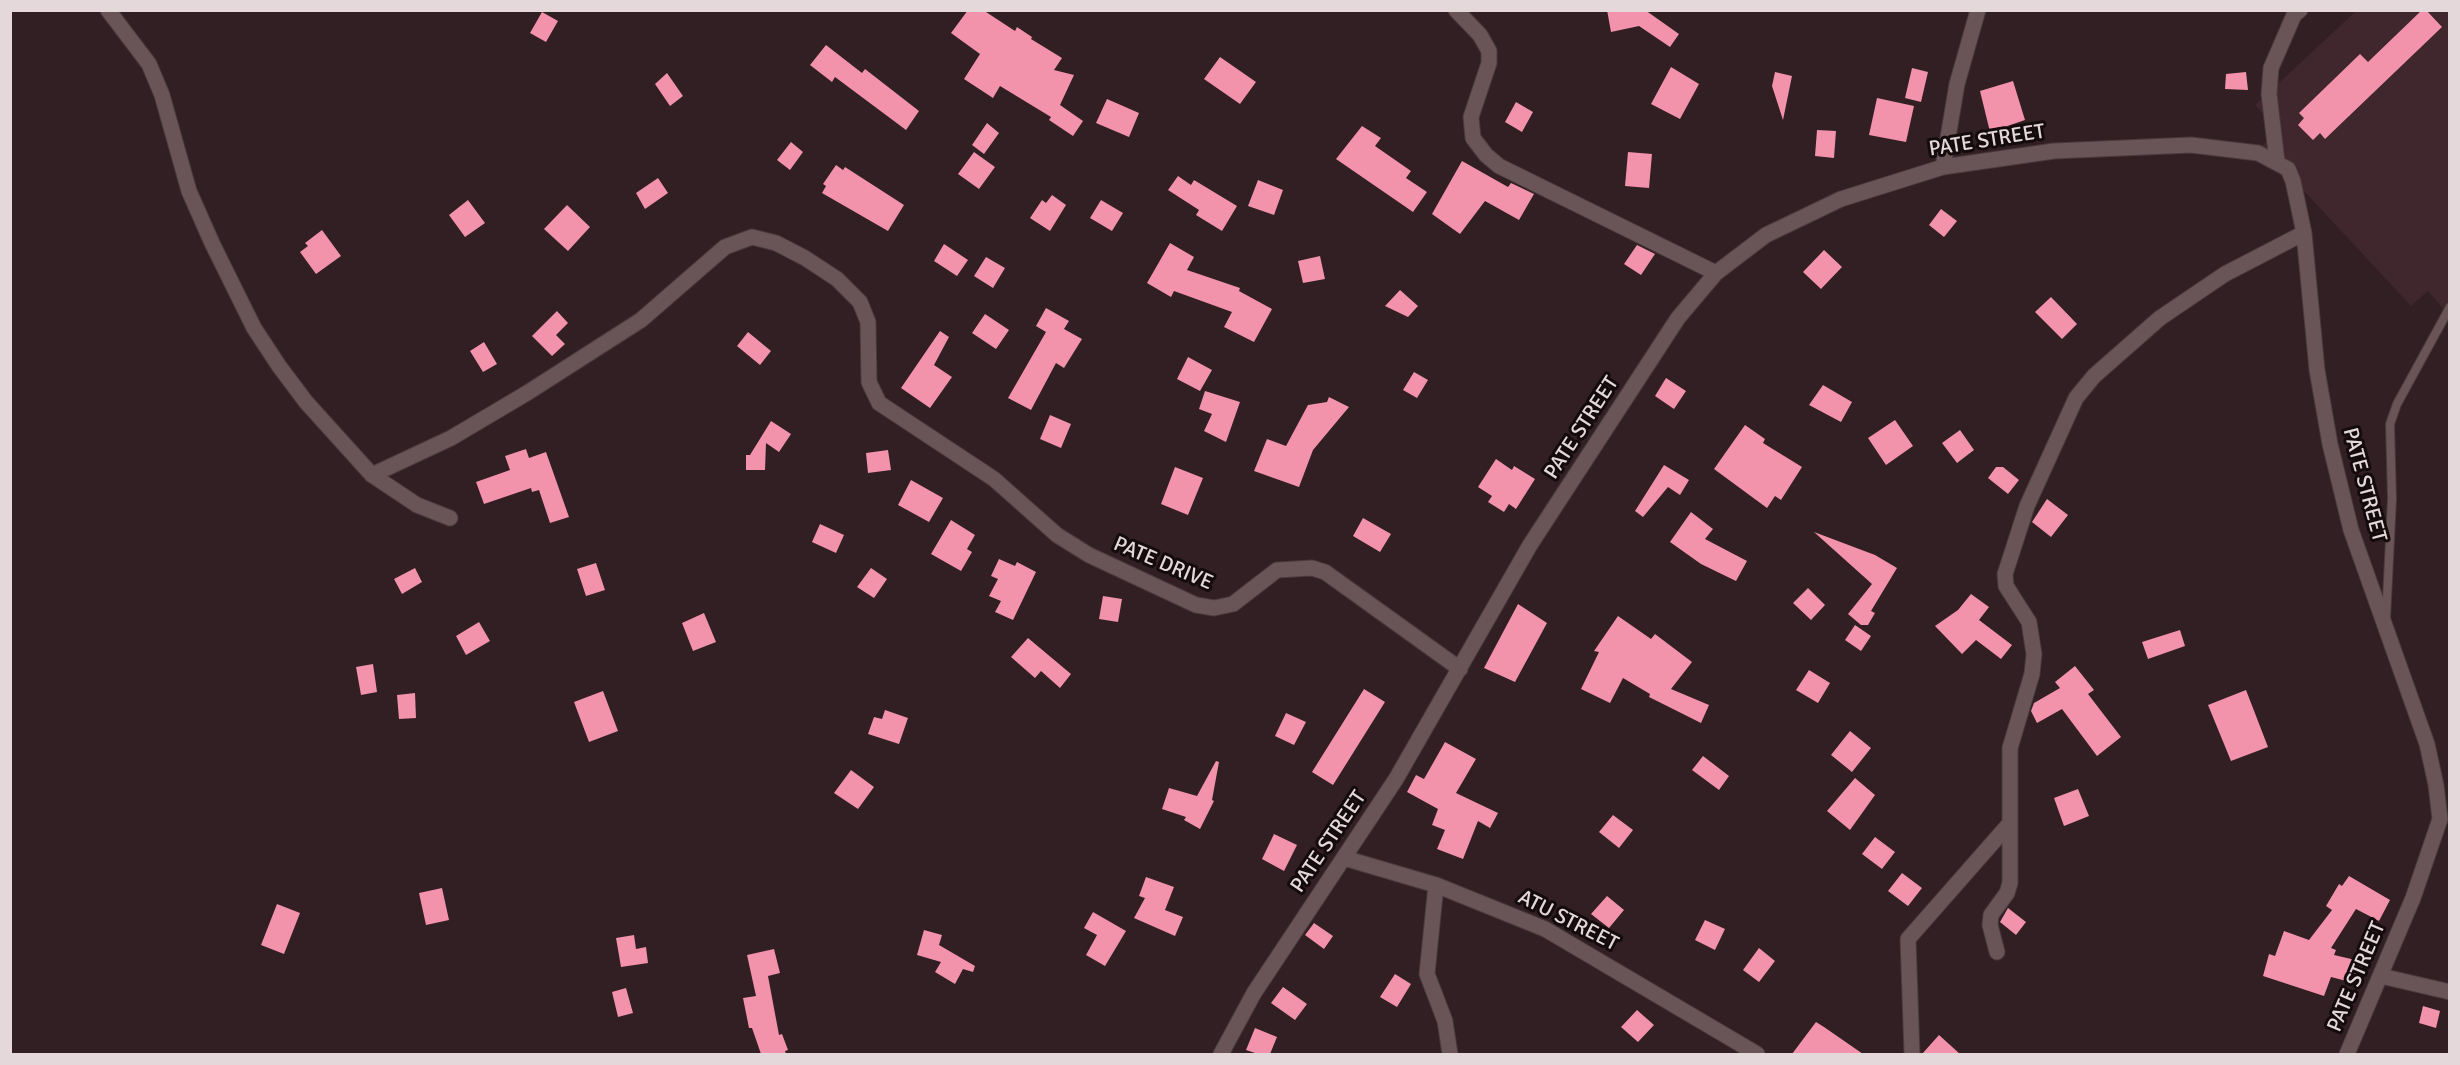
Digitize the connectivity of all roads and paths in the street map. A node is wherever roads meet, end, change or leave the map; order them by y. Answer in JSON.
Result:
{"nodes":[{"id":1,"x":108,"y":10,"type":"edge"},
{"id":2,"x":1456,"y":10,"type":"edge"},
{"id":3,"x":1978,"y":10,"type":"edge"},
{"id":4,"x":2300,"y":10,"type":"edge"},
{"id":5,"x":2277,"y":161,"type":"junction"},
{"id":6,"x":1943,"y":167,"type":"junction"},
{"id":7,"x":2304,"y":233,"type":"junction"},
{"id":8,"x":1716,"y":273,"type":"junction"},
{"id":9,"x":2450,"y":307,"type":"edge"},
{"id":10,"x":372,"y":475,"type":"junction"},
{"id":11,"x":450,"y":518,"type":"dead end"},
{"id":12,"x":2386,"y":624,"type":"junction"},
{"id":13,"x":1460,"y":669,"type":"junction"},
{"id":14,"x":2010,"y":823,"type":"junction"},
{"id":15,"x":1344,"y":858,"type":"junction"},
{"id":16,"x":1436,"y":885,"type":"junction"},
{"id":17,"x":1998,"y":952,"type":"dead end"},
{"id":18,"x":2381,"y":976,"type":"junction"},
{"id":19,"x":2450,"y":992,"type":"edge"},
{"id":20,"x":1221,"y":1054,"type":"edge"},
{"id":21,"x":1450,"y":1054,"type":"edge"},
{"id":22,"x":1757,"y":1054,"type":"edge"},
{"id":23,"x":1912,"y":1054,"type":"edge"},
{"id":24,"x":2348,"y":1054,"type":"edge"}],
"edges":[{"from":1,"to":10,"type":"street"},
{"from":2,"to":8,"type":"street"},
{"from":3,"to":6,"type":"street"},
{"from":4,"to":5,"type":"street"},
{"from":5,"to":6,"type":"street","name":"PATE STREET"},
{"from":5,"to":7,"type":"street","name":"PATE STREET"},
{"from":6,"to":8,"type":"street","name":"PATE STREET"},
{"from":7,"to":12,"type":"street","name":"PATE STREET"},
{"from":7,"to":14,"type":"street"},
{"from":8,"to":13,"type":"street","name":"PATE STREET"},
{"from":9,"to":12,"type":"lane"},
{"from":10,"to":11,"type":"street"},
{"from":10,"to":13,"type":"street","name":"PATE DRIVE"},
{"from":12,"to":18,"type":"street","name":"PATE STREET"},
{"from":13,"to":15,"type":"street","name":"PATE STREET"},
{"from":14,"to":17,"type":"street"},
{"from":14,"to":23,"type":"street"},
{"from":15,"to":16,"type":"street","name":"ATU STREET"},
{"from":15,"to":20,"type":"street","name":"PATE STREET"},
{"from":16,"to":21,"type":"street"},
{"from":16,"to":22,"type":"street","name":"ATU STREET"},
{"from":18,"to":19,"type":"street"},
{"from":18,"to":24,"type":"street","name":"PATE STREET"}]}
